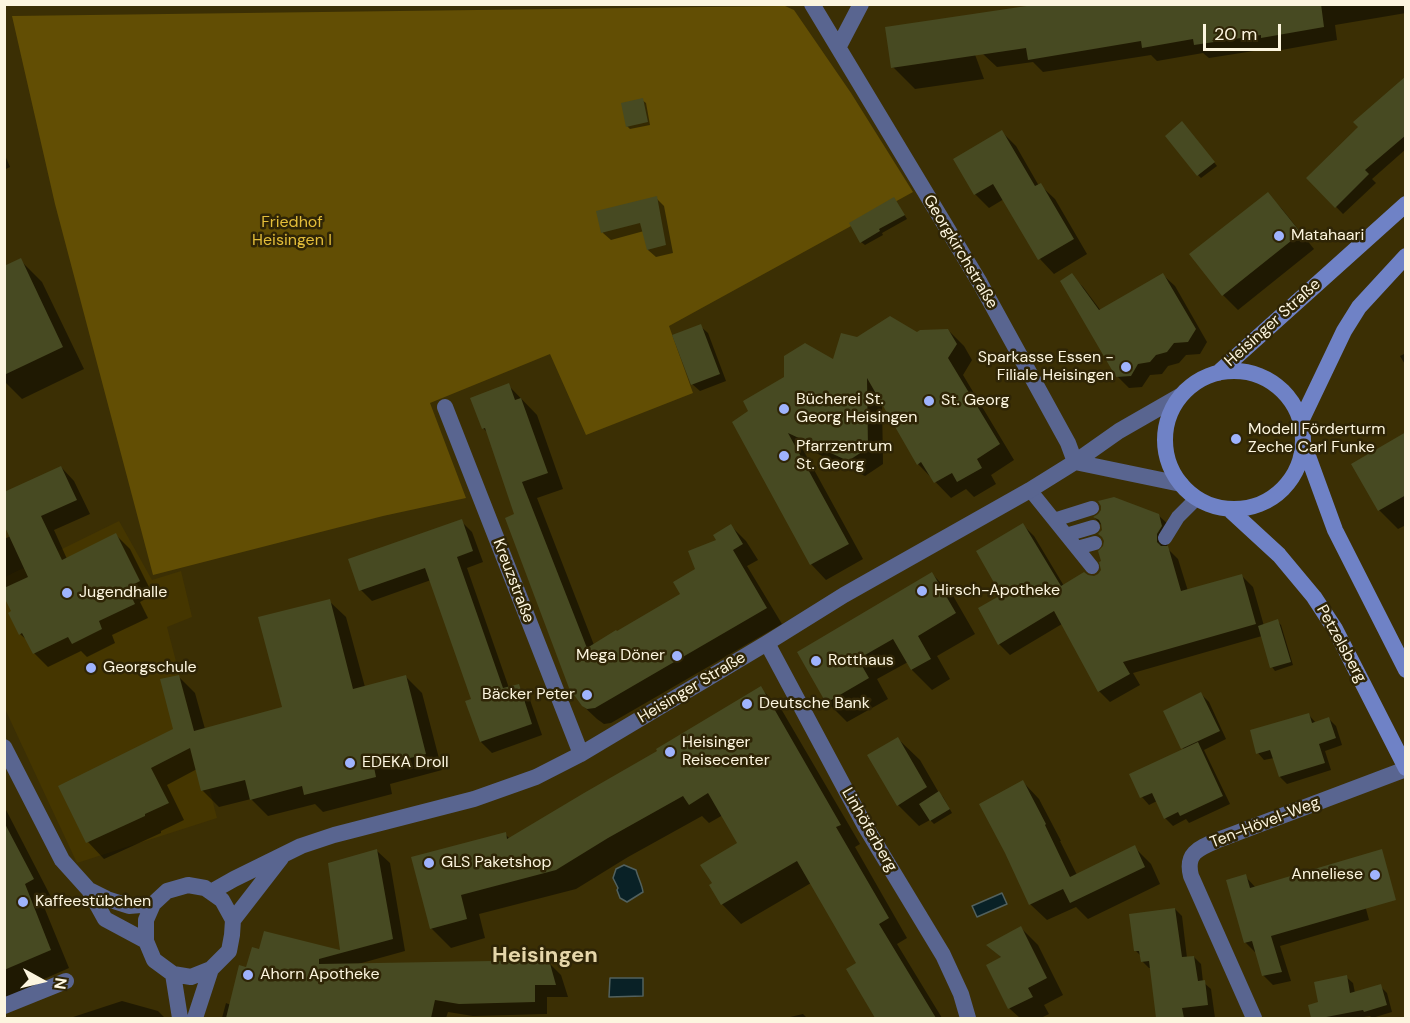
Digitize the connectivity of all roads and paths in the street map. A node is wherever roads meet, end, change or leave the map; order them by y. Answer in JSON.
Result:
{"nodes":[{"id":1,"x":812,"y":4,"type":"edge"},
{"id":2,"x":861,"y":4,"type":"edge"},
{"id":3,"x":839,"y":46,"type":"junction"},
{"id":4,"x":1406,"y":204,"type":"edge"},
{"id":5,"x":1406,"y":256,"type":"edge"},
{"id":6,"x":1218,"y":373,"type":"junction"},
{"id":7,"x":1180,"y":396,"type":"junction"},
{"id":8,"x":445,"y":407,"type":"dead end"},
{"id":9,"x":1301,"y":421,"type":"junction"},
{"id":10,"x":1304,"y":445,"type":"junction"},
{"id":11,"x":1075,"y":462,"type":"junction"},
{"id":12,"x":1180,"y":484,"type":"junction"},
{"id":13,"x":1030,"y":490,"type":"junction"},
{"id":14,"x":1196,"y":499,"type":"junction"},
{"id":15,"x":1092,"y":508,"type":"dead end"},
{"id":16,"x":1229,"y":510,"type":"junction"},
{"id":17,"x":1054,"y":520,"type":"junction"},
{"id":18,"x":1093,"y":527,"type":"dead end"},
{"id":19,"x":1066,"y":535,"type":"junction"},
{"id":20,"x":1165,"y":538,"type":"dead end"},
{"id":21,"x":1095,"y":543,"type":"dead end"},
{"id":22,"x":1077,"y":548,"type":"junction"},
{"id":23,"x":1093,"y":562,"type":"dead end"},
{"id":24,"x":767,"y":644,"type":"junction"},
{"id":25,"x":1406,"y":670,"type":"edge"},
{"id":26,"x":4,"y":747,"type":"edge"},
{"id":27,"x":581,"y":754,"type":"junction"},
{"id":28,"x":1406,"y":769,"type":"edge"},
{"id":29,"x":284,"y":855,"type":"junction"},
{"id":30,"x":89,"y":890,"type":"junction"},
{"id":31,"x":211,"y":892,"type":"junction"},
{"id":32,"x":153,"y":904,"type":"junction"},
{"id":33,"x":233,"y":920,"type":"junction"},
{"id":34,"x":146,"y":942,"type":"junction"},
{"id":35,"x":211,"y":969,"type":"junction"},
{"id":36,"x":173,"y":974,"type":"junction"},
{"id":37,"x":66,"y":981,"type":"dead end"},
{"id":38,"x":4,"y":1006,"type":"edge"},
{"id":39,"x":180,"y":1018,"type":"edge"},
{"id":40,"x":195,"y":1018,"type":"edge"},
{"id":41,"x":968,"y":1018,"type":"edge"},
{"id":42,"x":1254,"y":1018,"type":"edge"}],
"edges":[{"from":1,"to":3,"type":"street","name":"Georgkirchstraße"},
{"from":2,"to":3,"type":"street"},
{"from":3,"to":11,"type":"street","name":"Georgkirchstraße"},
{"from":4,"to":6,"type":"main road","name":"Heisinger Straße"},
{"from":5,"to":9,"type":"main road"},
{"from":6,"to":7,"type":"main road"},
{"from":6,"to":9,"type":"main road","name":"Heisinger Straße"},
{"from":7,"to":11,"type":"street","name":"Heisinger Straße"},
{"from":7,"to":12,"type":"main road"},
{"from":8,"to":27,"type":"street","name":"Kreuzstraße"},
{"from":9,"to":10,"type":"main road","name":"Heisinger Straße"},
{"from":10,"to":16,"type":"main road","name":"Heisinger Straße"},
{"from":10,"to":25,"type":"main road"},
{"from":11,"to":12,"type":"street"},
{"from":11,"to":13,"type":"street","name":"Heisinger Straße"},
{"from":12,"to":14,"type":"main road"},
{"from":13,"to":17,"type":"lane"},
{"from":13,"to":24,"type":"street","name":"Heisinger Straße"},
{"from":14,"to":16,"type":"main road"},
{"from":14,"to":20,"type":"lane"},
{"from":15,"to":17,"type":"lane"},
{"from":16,"to":28,"type":"main road","name":"Petzelsberg"},
{"from":17,"to":19,"type":"lane"},
{"from":18,"to":19,"type":"lane"},
{"from":19,"to":22,"type":"lane"},
{"from":21,"to":22,"type":"lane"},
{"from":22,"to":23,"type":"lane"},
{"from":24,"to":27,"type":"street","name":"Heisinger Straße"},
{"from":24,"to":41,"type":"street","name":"Linhöferberg"},
{"from":26,"to":30,"type":"street"},
{"from":27,"to":29,"type":"street","name":"Heisinger Straße"},
{"from":28,"to":42,"type":"street","name":"Ten-Hövel-Weg"},
{"from":29,"to":31,"type":"street","name":"Heisinger Straße"},
{"from":29,"to":33,"type":"street","name":"Heisinger Straße"},
{"from":30,"to":32,"type":"street"},
{"from":30,"to":34,"type":"street"},
{"from":31,"to":32,"type":"street"},
{"from":31,"to":33,"type":"street"},
{"from":32,"to":34,"type":"street"},
{"from":33,"to":35,"type":"street"},
{"from":34,"to":36,"type":"street"},
{"from":35,"to":36,"type":"street"},
{"from":35,"to":40,"type":"street"},
{"from":36,"to":39,"type":"street"},
{"from":37,"to":38,"type":"street"}]}
